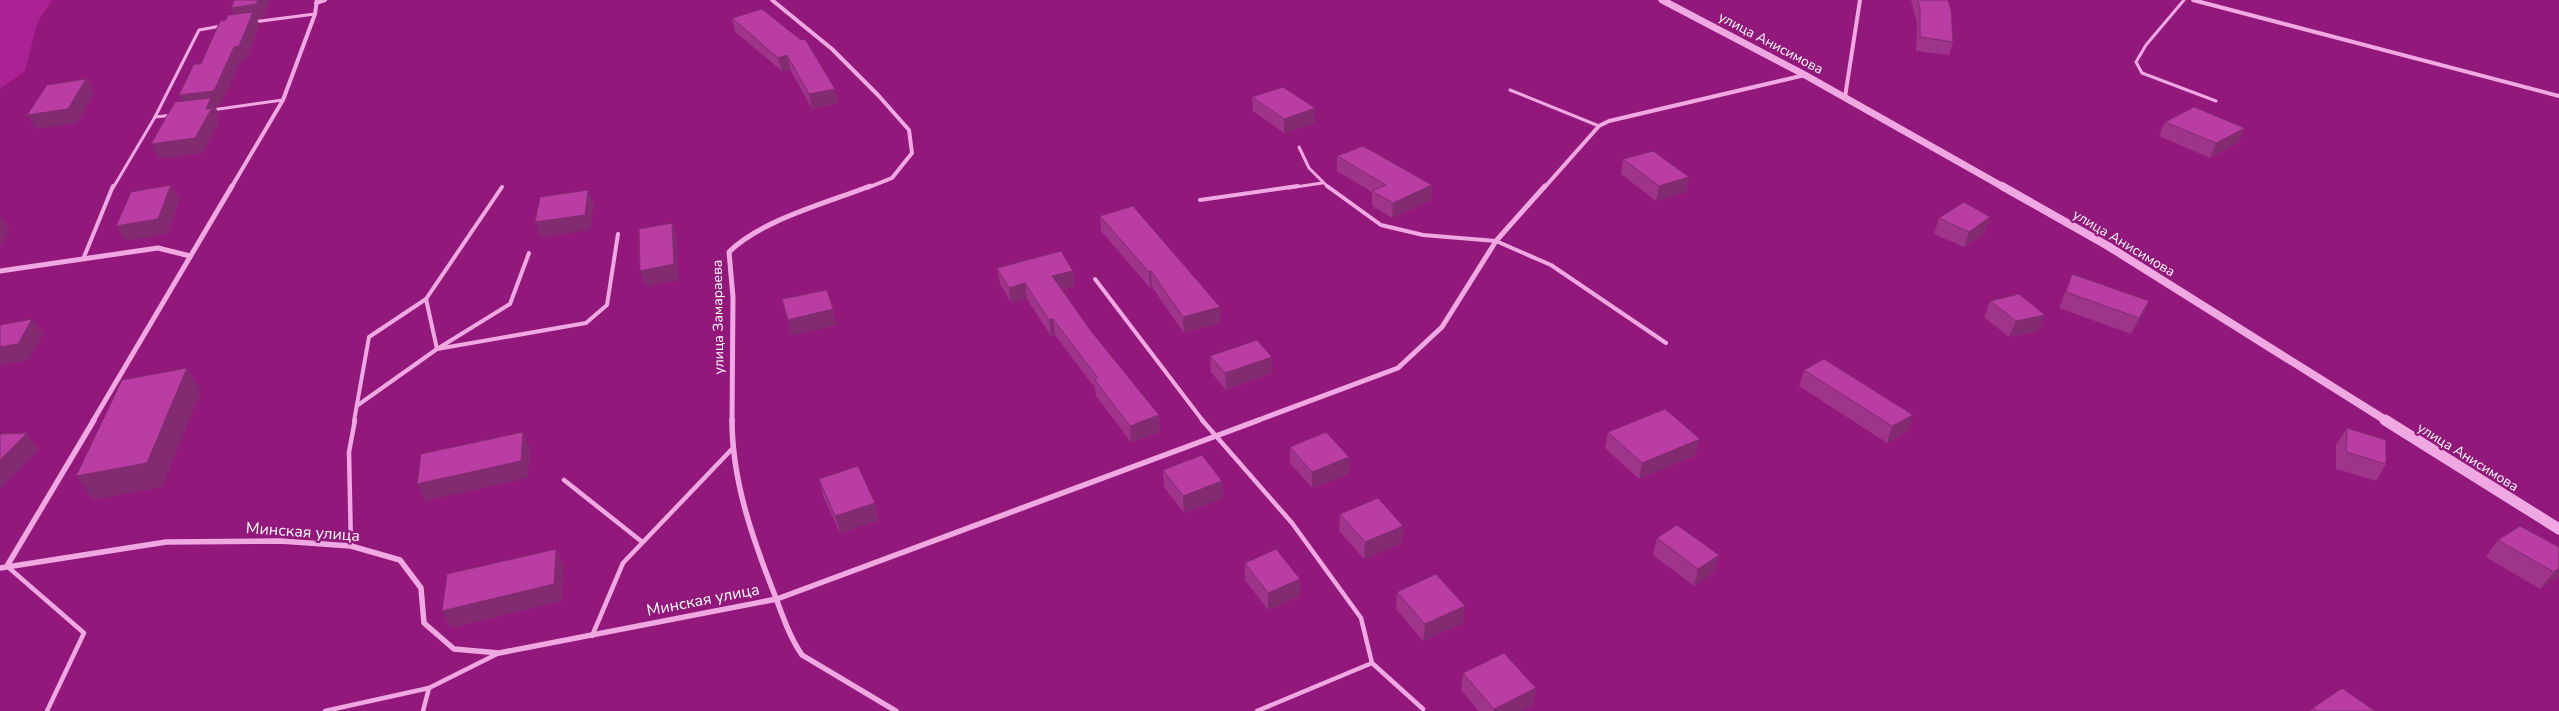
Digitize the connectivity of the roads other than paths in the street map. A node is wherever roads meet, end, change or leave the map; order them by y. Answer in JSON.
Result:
{"nodes":[{"id":1,"x":325,"y":0,"type":"edge"},
{"id":2,"x":772,"y":0,"type":"edge"},
{"id":3,"x":1662,"y":0,"type":"edge"},
{"id":4,"x":1860,"y":0,"type":"edge"},
{"id":5,"x":2184,"y":0,"type":"edge"},
{"id":6,"x":2193,"y":0,"type":"edge"},
{"id":7,"x":317,"y":2,"type":"edge"},
{"id":8,"x":314,"y":14,"type":"junction"},
{"id":9,"x":246,"y":23,"type":"edge"},
{"id":10,"x":226,"y":25,"type":"edge"},
{"id":11,"x":1805,"y":75,"type":"junction"},
{"id":12,"x":1510,"y":90,"type":"dead end"},
{"id":13,"x":2559,"y":96,"type":"edge"},
{"id":14,"x":1845,"y":97,"type":"junction"},
{"id":15,"x":283,"y":100,"type":"junction"},
{"id":16,"x":2216,"y":101,"type":"dead end"},
{"id":17,"x":204,"y":110,"type":"edge"},
{"id":18,"x":175,"y":114,"type":"edge"},
{"id":19,"x":155,"y":117,"type":"junction"},
{"id":20,"x":1599,"y":126,"type":"junction"},
{"id":21,"x":1299,"y":147,"type":"dead end"},
{"id":22,"x":1322,"y":183,"type":"junction"},
{"id":23,"x":502,"y":187,"type":"dead end"},
{"id":24,"x":1200,"y":200,"type":"dead end"},
{"id":25,"x":618,"y":234,"type":"dead end"},
{"id":26,"x":1496,"y":241,"type":"junction"},
{"id":27,"x":529,"y":253,"type":"dead end"},
{"id":28,"x":190,"y":256,"type":"junction"},
{"id":29,"x":84,"y":257,"type":"junction"},
{"id":30,"x":0,"y":271,"type":"edge"},
{"id":31,"x":1095,"y":279,"type":"dead end"},
{"id":32,"x":426,"y":300,"type":"junction"},
{"id":33,"x":1666,"y":343,"type":"dead end"},
{"id":34,"x":437,"y":349,"type":"junction"},
{"id":35,"x":358,"y":405,"type":"junction"},
{"id":36,"x":1215,"y":436,"type":"junction"},
{"id":37,"x":732,"y":449,"type":"junction"},
{"id":38,"x":564,"y":480,"type":"dead end"},
{"id":39,"x":2559,"y":529,"type":"edge"},
{"id":40,"x":641,"y":541,"type":"junction"},
{"id":41,"x":351,"y":546,"type":"junction"},
{"id":42,"x":3,"y":567,"type":"edge"},
{"id":43,"x":777,"y":599,"type":"junction"},
{"id":44,"x":592,"y":636,"type":"junction"},
{"id":45,"x":499,"y":653,"type":"junction"},
{"id":46,"x":1372,"y":663,"type":"junction"},
{"id":47,"x":429,"y":688,"type":"junction"},
{"id":48,"x":1423,"y":709,"type":"dead end"},
{"id":49,"x":47,"y":711,"type":"edge"},
{"id":50,"x":325,"y":711,"type":"edge"},
{"id":51,"x":423,"y":711,"type":"edge"},
{"id":52,"x":896,"y":711,"type":"edge"},
{"id":53,"x":1257,"y":711,"type":"edge"}],
"edges":[{"from":1,"to":7,"type":"street"},
{"from":2,"to":37,"type":"street","name":"улица Замараева"},
{"from":3,"to":11,"type":"street","name":"улица Анисимова"},
{"from":4,"to":14,"type":"street"},
{"from":5,"to":16,"type":"lane"},
{"from":6,"to":13,"type":"street"},
{"from":7,"to":8,"type":"street"},
{"from":8,"to":9,"type":"lane"},
{"from":8,"to":15,"type":"street"},
{"from":10,"to":19,"type":"lane"},
{"from":11,"to":14,"type":"street","name":"улица Анисимова"},
{"from":11,"to":20,"type":"street"},
{"from":12,"to":20,"type":"lane"},
{"from":14,"to":39,"type":"street","name":"улица Анисимова"},
{"from":15,"to":17,"type":"lane"},
{"from":15,"to":28,"type":"street"},
{"from":18,"to":19,"type":"lane"},
{"from":19,"to":29,"type":"lane"},
{"from":20,"to":26,"type":"street","name":"Минская улица"},
{"from":21,"to":22,"type":"lane"},
{"from":22,"to":24,"type":"lane"},
{"from":22,"to":26,"type":"lane"},
{"from":23,"to":32,"type":"lane"},
{"from":25,"to":34,"type":"lane"},
{"from":26,"to":33,"type":"lane"},
{"from":26,"to":36,"type":"street","name":"Минская улица"},
{"from":27,"to":34,"type":"lane"},
{"from":28,"to":29,"type":"street"},
{"from":28,"to":42,"type":"street"},
{"from":29,"to":30,"type":"street"},
{"from":31,"to":36,"type":"lane"},
{"from":32,"to":34,"type":"lane"},
{"from":32,"to":35,"type":"lane"},
{"from":34,"to":35,"type":"lane"},
{"from":35,"to":41,"type":"lane"},
{"from":36,"to":43,"type":"street","name":"Минская улица"},
{"from":36,"to":46,"type":"lane"},
{"from":37,"to":40,"type":"lane"},
{"from":37,"to":43,"type":"street","name":"улица Замараева"},
{"from":38,"to":40,"type":"lane"},
{"from":40,"to":44,"type":"lane"},
{"from":41,"to":42,"type":"street","name":"Минская улица"},
{"from":41,"to":45,"type":"street","name":"Минская улица"},
{"from":42,"to":49,"type":"lane"},
{"from":43,"to":44,"type":"street","name":"Минская улица"},
{"from":43,"to":52,"type":"street","name":"улица Замараева"},
{"from":44,"to":45,"type":"street","name":"Минская улица"},
{"from":45,"to":47,"type":"lane"},
{"from":46,"to":48,"type":"lane"},
{"from":46,"to":53,"type":"lane"},
{"from":47,"to":50,"type":"lane"},
{"from":47,"to":51,"type":"lane"}]}
